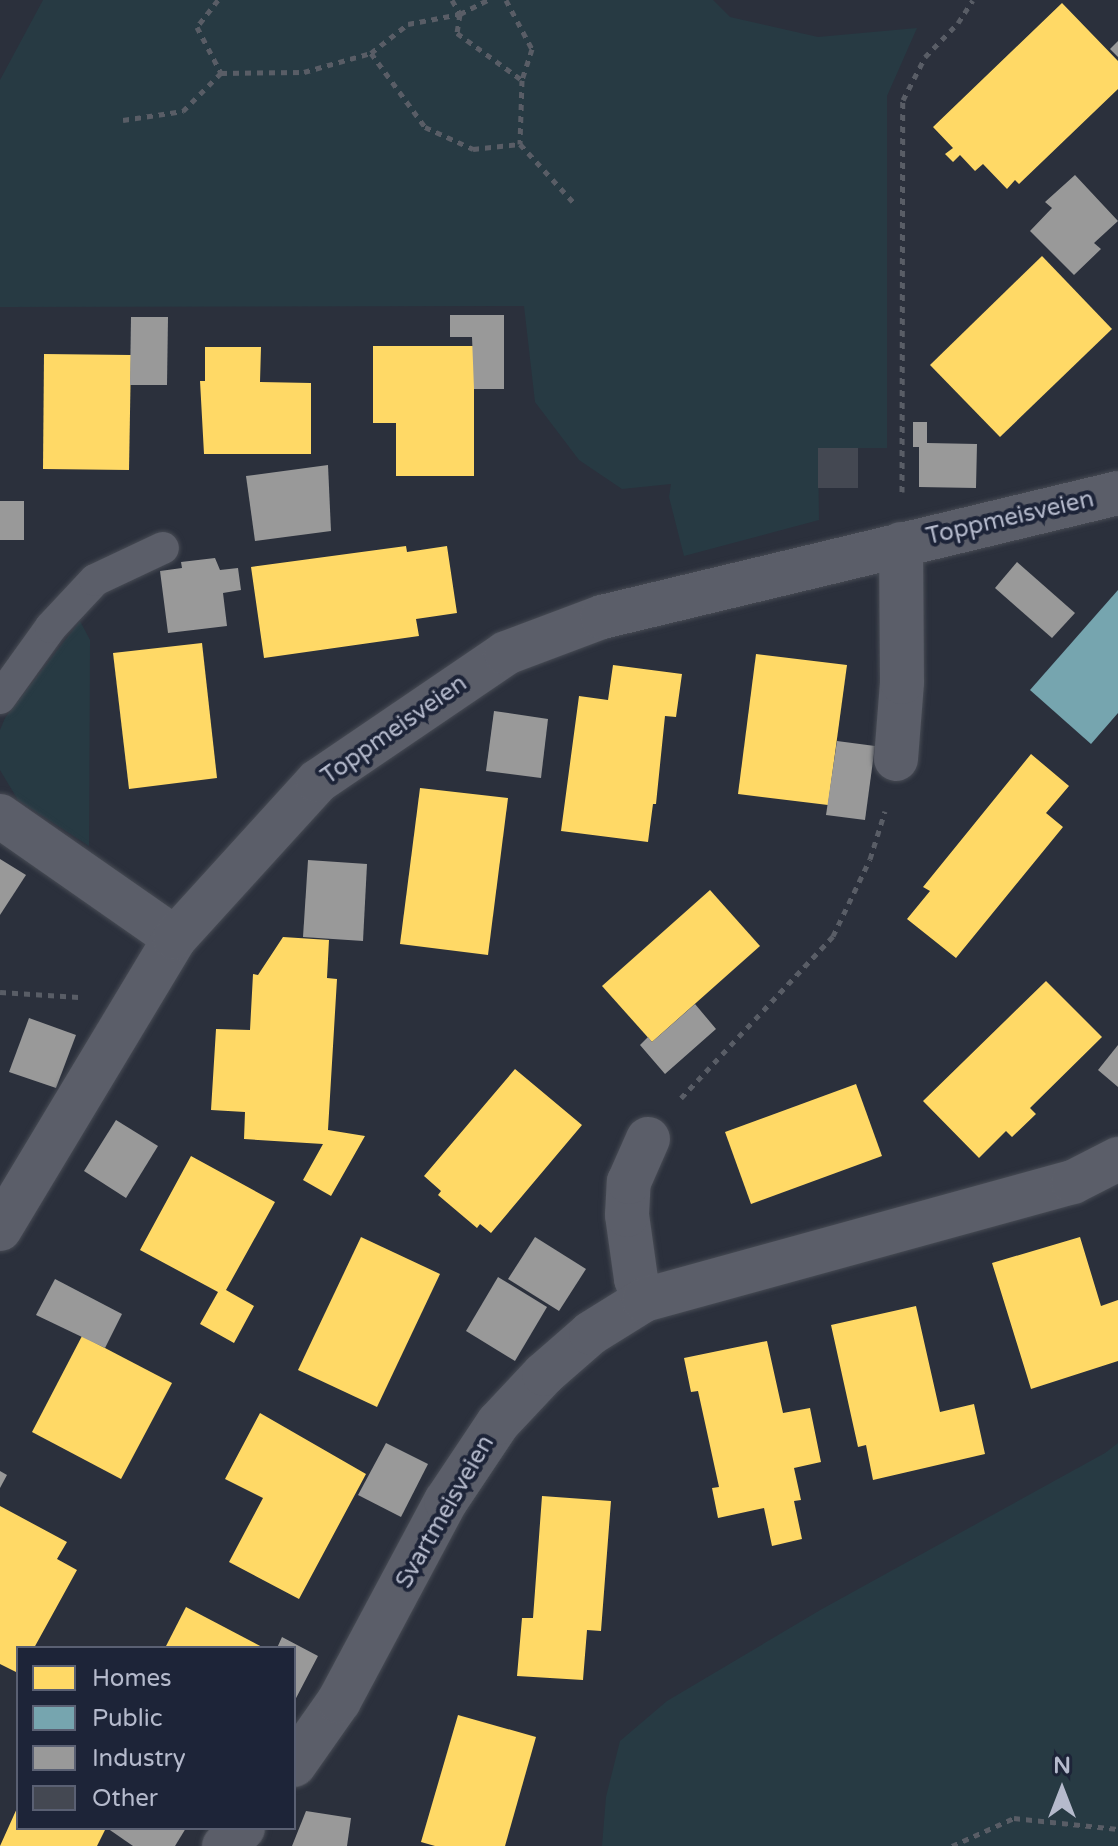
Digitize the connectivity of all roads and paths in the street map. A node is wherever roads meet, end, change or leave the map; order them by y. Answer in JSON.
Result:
{"nodes":[{"id":1,"x":218,"y":0,"type":"edge"},
{"id":2,"x":452,"y":0,"type":"edge"},
{"id":3,"x":488,"y":0,"type":"edge"},
{"id":4,"x":506,"y":0,"type":"edge"},
{"id":5,"x":973,"y":0,"type":"edge"},
{"id":6,"x":460,"y":14,"type":"junction"},
{"id":7,"x":371,"y":53,"type":"junction"},
{"id":8,"x":221,"y":73,"type":"junction"},
{"id":9,"x":522,"y":80,"type":"junction"},
{"id":10,"x":123,"y":120,"type":"dead end"},
{"id":11,"x":520,"y":144,"type":"junction"},
{"id":12,"x":575,"y":204,"type":"dead end"},
{"id":13,"x":1118,"y":493,"type":"edge"},
{"id":14,"x":901,"y":544,"type":"junction"},
{"id":15,"x":163,"y":548,"type":"dead end"},
{"id":16,"x":0,"y":698,"type":"edge"},
{"id":17,"x":896,"y":759,"type":"joint"},
{"id":18,"x":0,"y":816,"type":"edge"},
{"id":19,"x":175,"y":938,"type":"junction"},
{"id":20,"x":0,"y":992,"type":"edge"},
{"id":21,"x":137,"y":1000,"type":"junction"},
{"id":22,"x":648,"y":1139,"type":"joint"},
{"id":23,"x":1118,"y":1159,"type":"edge"},
{"id":24,"x":0,"y":1229,"type":"edge"},
{"id":25,"x":644,"y":1300,"type":"junction"},
{"id":26,"x":296,"y":1762,"type":"edge"},
{"id":27,"x":1118,"y":1829,"type":"edge"},
{"id":28,"x":241,"y":1830,"type":"edge"},
{"id":29,"x":224,"y":1846,"type":"edge"},
{"id":30,"x":952,"y":1846,"type":"edge"}],
"edges":[{"from":1,"to":8,"type":"path"},
{"from":2,"to":6,"type":"path"},
{"from":3,"to":6,"type":"path"},
{"from":4,"to":9,"type":"path"},
{"from":5,"to":14,"type":"path"},
{"from":6,"to":7,"type":"path"},
{"from":6,"to":9,"type":"path"},
{"from":7,"to":8,"type":"path"},
{"from":7,"to":11,"type":"path"},
{"from":8,"to":10,"type":"path"},
{"from":9,"to":11,"type":"path"},
{"from":11,"to":12,"type":"path"},
{"from":13,"to":14,"type":"street","name":"Toppmeisveien"},
{"from":14,"to":17,"type":"street","name":"Toppmeisveien"},
{"from":14,"to":19,"type":"street","name":"Toppmeisveien"},
{"from":15,"to":16,"type":"lane"},
{"from":17,"to":22,"type":"path"},
{"from":18,"to":19,"type":"street"},
{"from":19,"to":21,"type":"street","name":"Toppmeisveien"},
{"from":20,"to":21,"type":"path"},
{"from":21,"to":24,"type":"street","name":"Toppmeisveien"},
{"from":22,"to":25,"type":"street"},
{"from":23,"to":25,"type":"street","name":"Svartmeisveien"},
{"from":25,"to":26,"type":"street","name":"Svartmeisveien"},
{"from":27,"to":30,"type":"path"},
{"from":28,"to":29,"type":"street"}]}
